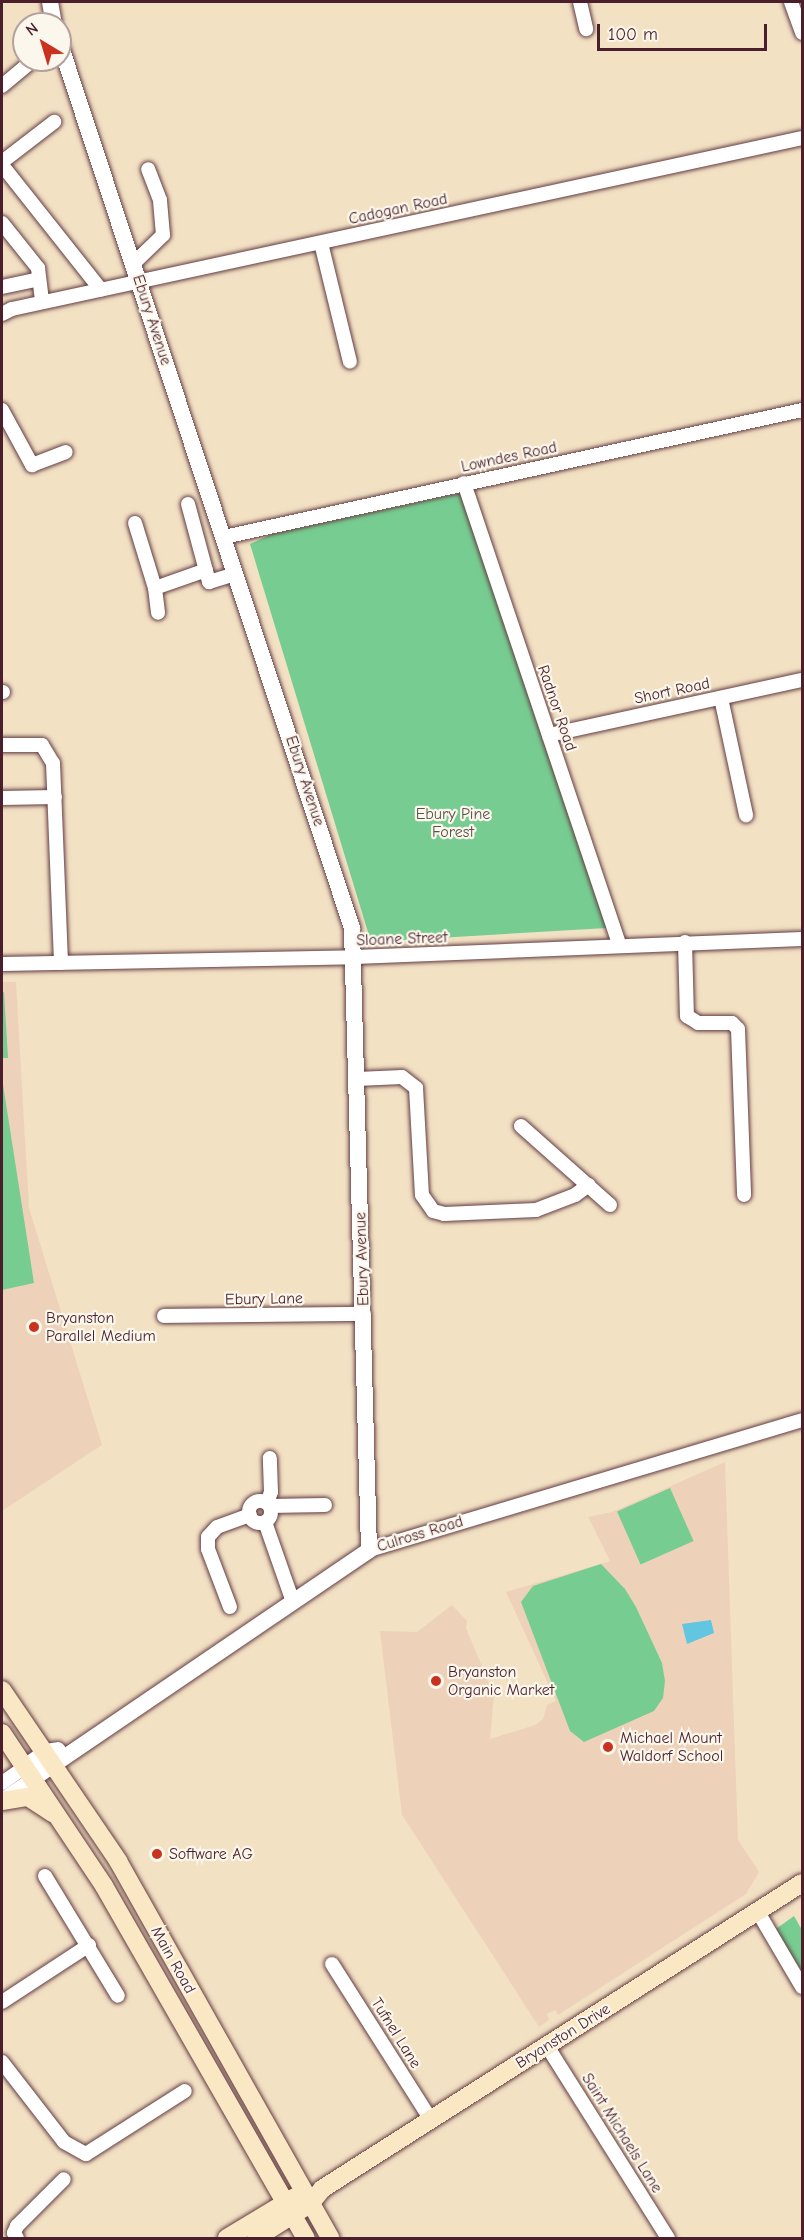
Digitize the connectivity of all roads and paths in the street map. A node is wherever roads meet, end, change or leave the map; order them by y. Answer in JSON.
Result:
{"nodes":[{"id":1,"x":580,"y":2,"type":"edge"},
{"id":2,"x":791,"y":2,"type":"edge"},
{"id":3,"x":586,"y":29,"type":"dead end"},
{"id":4,"x":802,"y":33,"type":"edge"},
{"id":5,"x":19,"y":72,"type":"edge"},
{"id":6,"x":69,"y":72,"type":"edge"},
{"id":7,"x":2,"y":86,"type":"edge"},
{"id":8,"x":54,"y":122,"type":"dead end"},
{"id":9,"x":802,"y":138,"type":"edge"},
{"id":10,"x":2,"y":163,"type":"edge"},
{"id":11,"x":148,"y":170,"type":"dead end"},
{"id":12,"x":2,"y":223,"type":"edge"},
{"id":13,"x":321,"y":243,"type":"junction"},
{"id":14,"x":134,"y":264,"type":"junction"},
{"id":15,"x":39,"y":279,"type":"junction"},
{"id":16,"x":139,"y":282,"type":"junction"},
{"id":17,"x":2,"y":287,"type":"edge"},
{"id":18,"x":101,"y":290,"type":"junction"},
{"id":19,"x":42,"y":303,"type":"junction"},
{"id":20,"x":2,"y":315,"type":"edge"},
{"id":21,"x":350,"y":362,"type":"dead end"},
{"id":22,"x":2,"y":410,"type":"edge"},
{"id":23,"x":802,"y":410,"type":"edge"},
{"id":24,"x":66,"y":452,"type":"dead end"},
{"id":25,"x":464,"y":483,"type":"junction"},
{"id":26,"x":188,"y":504,"type":"dead end"},
{"id":27,"x":135,"y":523,"type":"dead end"},
{"id":28,"x":224,"y":537,"type":"junction"},
{"id":29,"x":206,"y":570,"type":"junction"},
{"id":30,"x":235,"y":574,"type":"junction"},
{"id":31,"x":155,"y":588,"type":"junction"},
{"id":32,"x":158,"y":613,"type":"dead end"},
{"id":33,"x":802,"y":680,"type":"edge"},
{"id":34,"x":721,"y":698,"type":"junction"},
{"id":35,"x":549,"y":735,"type":"junction"},
{"id":36,"x":2,"y":745,"type":"edge"},
{"id":37,"x":55,"y":797,"type":"junction"},
{"id":38,"x":2,"y":798,"type":"edge"},
{"id":39,"x":746,"y":815,"type":"dead end"},
{"id":40,"x":802,"y":939,"type":"edge"},
{"id":41,"x":685,"y":942,"type":"junction"},
{"id":42,"x":619,"y":944,"type":"junction"},
{"id":43,"x":355,"y":957,"type":"junction"},
{"id":44,"x":61,"y":963,"type":"junction"},
{"id":45,"x":2,"y":964,"type":"edge"},
{"id":46,"x":357,"y":1079,"type":"junction"},
{"id":47,"x":521,"y":1126,"type":"dead end"},
{"id":48,"x":589,"y":1185,"type":"junction"},
{"id":49,"x":744,"y":1195,"type":"dead end"},
{"id":50,"x":610,"y":1205,"type":"dead end"},
{"id":51,"x":364,"y":1314,"type":"junction"},
{"id":52,"x":164,"y":1316,"type":"dead end"},
{"id":53,"x":802,"y":1420,"type":"edge"},
{"id":54,"x":270,"y":1458,"type":"dead end"},
{"id":55,"x":268,"y":1504,"type":"junction"},
{"id":56,"x":325,"y":1505,"type":"dead end"},
{"id":57,"x":249,"y":1515,"type":"junction"},
{"id":58,"x":265,"y":1522,"type":"junction"},
{"id":59,"x":369,"y":1550,"type":"junction"},
{"id":60,"x":293,"y":1602,"type":"junction"},
{"id":61,"x":230,"y":1607,"type":"dead end"},
{"id":62,"x":2,"y":1690,"type":"edge"},
{"id":63,"x":2,"y":1733,"type":"edge"},
{"id":64,"x":50,"y":1758,"type":"junction"},
{"id":65,"x":30,"y":1772,"type":"junction"},
{"id":66,"x":2,"y":1783,"type":"edge"},
{"id":67,"x":2,"y":1801,"type":"edge"},
{"id":68,"x":64,"y":1822,"type":"junction"},
{"id":69,"x":45,"y":1876,"type":"dead end"},
{"id":70,"x":802,"y":1883,"type":"edge"},
{"id":71,"x":758,"y":1912,"type":"junction"},
{"id":72,"x":89,"y":1946,"type":"junction"},
{"id":73,"x":332,"y":1964,"type":"dead end"},
{"id":74,"x":802,"y":1987,"type":"edge"},
{"id":75,"x":118,"y":1996,"type":"dead end"},
{"id":76,"x":2,"y":2002,"type":"edge"},
{"id":77,"x":547,"y":2046,"type":"junction"},
{"id":78,"x":2,"y":2062,"type":"edge"},
{"id":79,"x":185,"y":2091,"type":"dead end"},
{"id":80,"x":431,"y":2120,"type":"junction"},
{"id":81,"x":285,"y":2160,"type":"junction"},
{"id":82,"x":350,"y":2171,"type":"junction"},
{"id":83,"x":64,"y":2179,"type":"dead end"},
{"id":84,"x":307,"y":2198,"type":"junction"},
{"id":85,"x":289,"y":2209,"type":"junction"},
{"id":86,"x":260,"y":2236,"type":"edge"},
{"id":87,"x":16,"y":2238,"type":"edge"},
{"id":88,"x":227,"y":2238,"type":"edge"},
{"id":89,"x":298,"y":2238,"type":"edge"},
{"id":90,"x":306,"y":2238,"type":"edge"},
{"id":91,"x":330,"y":2238,"type":"edge"},
{"id":92,"x":668,"y":2238,"type":"edge"}],
"edges":[{"from":1,"to":3,"type":"street"},
{"from":2,"to":4,"type":"street"},
{"from":5,"to":7,"type":"street"},
{"from":6,"to":14,"type":"street","name":"Ebury Avenue"},
{"from":8,"to":10,"type":"street"},
{"from":9,"to":13,"type":"street","name":"Cadogan Road"},
{"from":10,"to":18,"type":"street"},
{"from":11,"to":14,"type":"street"},
{"from":12,"to":15,"type":"street"},
{"from":13,"to":16,"type":"street","name":"Cadogan Road"},
{"from":13,"to":21,"type":"street"},
{"from":14,"to":16,"type":"street","name":"Ebury Avenue"},
{"from":15,"to":17,"type":"street"},
{"from":15,"to":19,"type":"street"},
{"from":16,"to":18,"type":"street","name":"Cadogan Road"},
{"from":16,"to":28,"type":"street","name":"Ebury Avenue"},
{"from":18,"to":19,"type":"street","name":"Cadogan Road"},
{"from":19,"to":20,"type":"street","name":"Cadogan Road"},
{"from":22,"to":24,"type":"street"},
{"from":23,"to":25,"type":"street","name":"Lowndes Road"},
{"from":25,"to":28,"type":"street","name":"Lowndes Road"},
{"from":25,"to":35,"type":"street","name":"Radnor Road"},
{"from":26,"to":29,"type":"street"},
{"from":27,"to":31,"type":"street"},
{"from":28,"to":30,"type":"street","name":"Ebury Avenue"},
{"from":29,"to":30,"type":"street"},
{"from":29,"to":31,"type":"street"},
{"from":30,"to":43,"type":"street","name":"Ebury Avenue"},
{"from":31,"to":32,"type":"street"},
{"from":33,"to":34,"type":"street","name":"Short Road"},
{"from":34,"to":35,"type":"street","name":"Short Road"},
{"from":34,"to":39,"type":"street"},
{"from":35,"to":42,"type":"street","name":"Radnor Road"},
{"from":36,"to":37,"type":"street"},
{"from":37,"to":38,"type":"street"},
{"from":37,"to":44,"type":"street"},
{"from":40,"to":41,"type":"street","name":"Sloane Street"},
{"from":41,"to":42,"type":"street","name":"Sloane Street"},
{"from":41,"to":49,"type":"street"},
{"from":42,"to":43,"type":"street","name":"Sloane Street"},
{"from":43,"to":44,"type":"street","name":"Sloane Street"},
{"from":43,"to":46,"type":"street","name":"Ebury Avenue"},
{"from":44,"to":45,"type":"street","name":"Sloane Street"},
{"from":46,"to":48,"type":"street"},
{"from":46,"to":51,"type":"street","name":"Ebury Avenue"},
{"from":47,"to":48,"type":"street"},
{"from":48,"to":50,"type":"street"},
{"from":51,"to":52,"type":"street","name":"Ebury Lane"},
{"from":51,"to":59,"type":"street","name":"Ebury Avenue"},
{"from":53,"to":59,"type":"street","name":"Culross Road"},
{"from":54,"to":55,"type":"street"},
{"from":55,"to":56,"type":"street"},
{"from":55,"to":57,"type":"street"},
{"from":55,"to":58,"type":"street"},
{"from":57,"to":58,"type":"street"},
{"from":57,"to":61,"type":"street"},
{"from":58,"to":60,"type":"street"},
{"from":59,"to":60,"type":"street","name":"Culross Road"},
{"from":60,"to":64,"type":"street","name":"Culross Road"},
{"from":62,"to":64,"type":"main road","name":"Main Road"},
{"from":63,"to":65,"type":"main road","name":"Main Road"},
{"from":64,"to":65,"type":"street","name":"Culross Road"},
{"from":64,"to":81,"type":"main road","name":"Main Road"},
{"from":65,"to":66,"type":"street","name":"Culross Road"},
{"from":65,"to":67,"type":"street","name":"Culross Road"},
{"from":65,"to":68,"type":"main road","name":"Main Road"},
{"from":67,"to":68,"type":"main road"},
{"from":68,"to":85,"type":"main road","name":"Main Road"},
{"from":69,"to":72,"type":"street"},
{"from":70,"to":71,"type":"main road","name":"Bryanston Drive"},
{"from":71,"to":74,"type":"street"},
{"from":71,"to":77,"type":"main road","name":"Bryanston Drive"},
{"from":72,"to":75,"type":"street"},
{"from":72,"to":76,"type":"street"},
{"from":73,"to":80,"type":"street","name":"Tufnel Lane"},
{"from":77,"to":80,"type":"main road","name":"Bryanston Drive"},
{"from":77,"to":92,"type":"street","name":"Saint Michaels Lane"},
{"from":78,"to":79,"type":"street"},
{"from":80,"to":82,"type":"main road","name":"Bryanston Drive"},
{"from":81,"to":82,"type":"main road"},
{"from":81,"to":84,"type":"main road","name":"Main Road"},
{"from":82,"to":84,"type":"main road","name":"Bryanston Drive"},
{"from":83,"to":87,"type":"street"},
{"from":84,"to":85,"type":"main road","name":"Bryanston Drive"},
{"from":84,"to":91,"type":"main road","name":"Main Road"},
{"from":85,"to":86,"type":"main road","name":"Bryanston Drive"},
{"from":85,"to":88,"type":"main road","name":"Bryanston Drive"},
{"from":85,"to":90,"type":"main road","name":"Main Road"},
{"from":86,"to":89,"type":"main road"}]}
